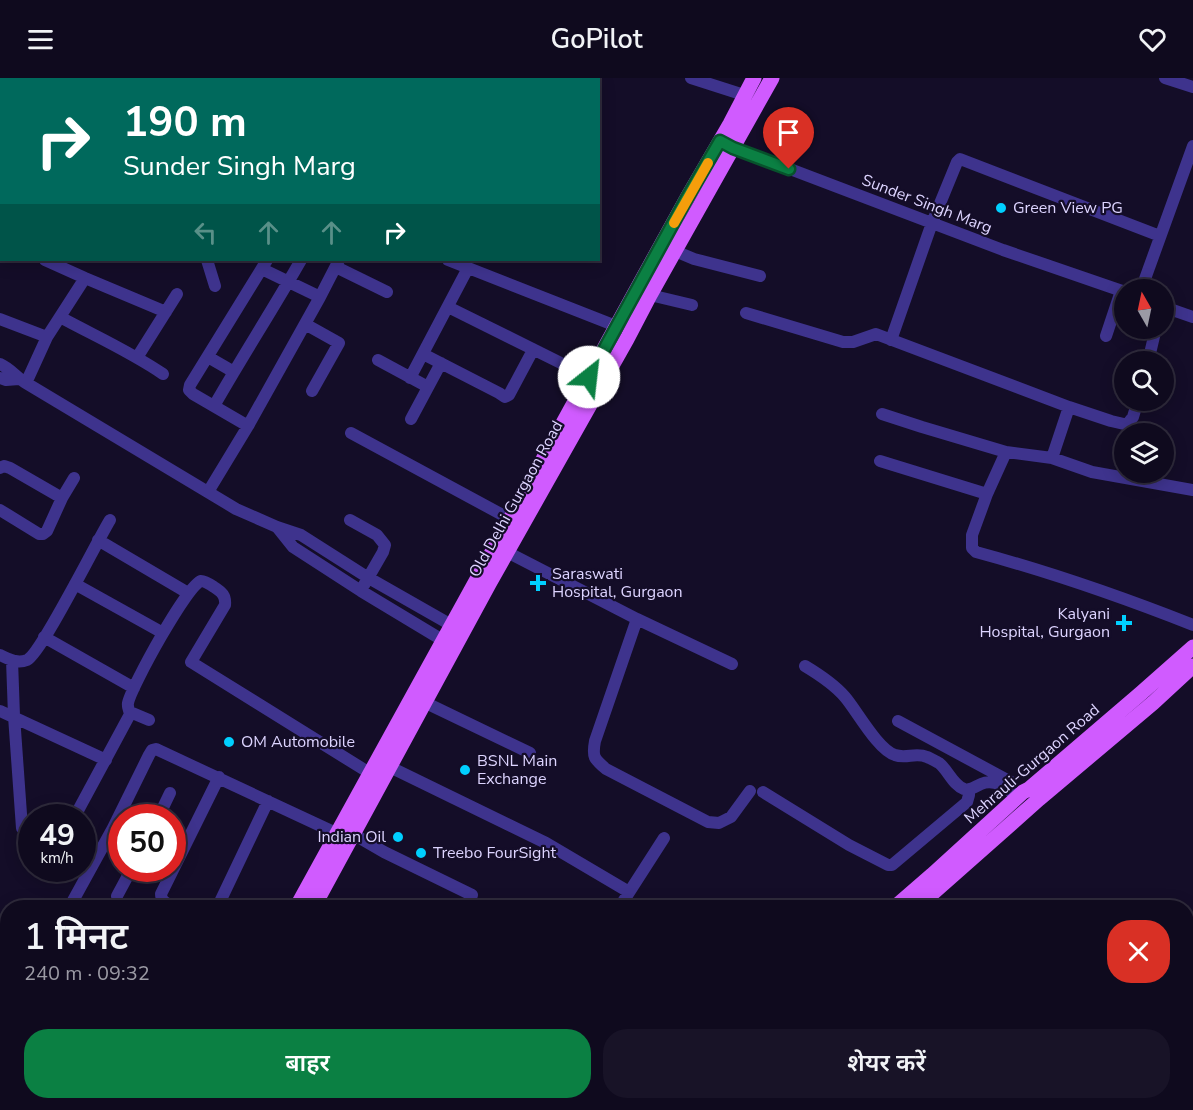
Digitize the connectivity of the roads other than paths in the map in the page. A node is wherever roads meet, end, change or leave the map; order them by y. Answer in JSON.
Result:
{"nodes":[{"id":1,"x":692,"y":78,"type":"edge"},
{"id":2,"x":754,"y":78,"type":"edge"},
{"id":3,"x":772,"y":78,"type":"edge"},
{"id":4,"x":1165,"y":78,"type":"edge"},
{"id":5,"x":1193,"y":87,"type":"edge"},
{"id":6,"x":744,"y":96,"type":"junction"},
{"id":7,"x":727,"y":145,"type":"junction"},
{"id":8,"x":1193,"y":146,"type":"edge"},
{"id":9,"x":932,"y":223,"type":"junction"},
{"id":10,"x":1160,"y":236,"type":"junction"},
{"id":11,"x":675,"y":251,"type":"junction"},
{"id":12,"x":47,"y":261,"type":"edge"},
{"id":13,"x":208,"y":261,"type":"edge"},
{"id":14,"x":300,"y":261,"type":"edge"},
{"id":15,"x":450,"y":261,"type":"edge"},
{"id":16,"x":338,"y":263,"type":"edge"},
{"id":17,"x":264,"y":264,"type":"edge"},
{"id":18,"x":468,"y":268,"type":"junction"},
{"id":19,"x":760,"y":276,"type":"dead end"},
{"id":20,"x":84,"y":278,"type":"junction"},
{"id":21,"x":1145,"y":279,"type":"edge"},
{"id":22,"x":288,"y":282,"type":"junction"},
{"id":23,"x":215,"y":286,"type":"dead end"},
{"id":24,"x":1114,"y":288,"type":"edge"},
{"id":25,"x":387,"y":292,"type":"dead end"},
{"id":26,"x":177,"y":294,"type":"dead end"},
{"id":27,"x":650,"y":295,"type":"junction"},
{"id":28,"x":320,"y":297,"type":"junction"},
{"id":29,"x":692,"y":305,"type":"dead end"},
{"id":30,"x":448,"y":307,"type":"junction"},
{"id":31,"x":1174,"y":310,"type":"edge"},
{"id":32,"x":166,"y":312,"type":"junction"},
{"id":33,"x":746,"y":313,"type":"dead end"},
{"id":34,"x":1114,"y":315,"type":"edge"},
{"id":35,"x":60,"y":316,"type":"junction"},
{"id":36,"x":1193,"y":317,"type":"edge"},
{"id":37,"x":0,"y":319,"type":"edge"},
{"id":38,"x":305,"y":324,"type":"junction"},
{"id":39,"x":616,"y":326,"type":"junction"},
{"id":40,"x":1106,"y":336,"type":"dead end"},
{"id":41,"x":47,"y":337,"type":"junction"},
{"id":42,"x":891,"y":340,"type":"junction"},
{"id":43,"x":532,"y":350,"type":"junction"},
{"id":44,"x":423,"y":354,"type":"junction"},
{"id":45,"x":138,"y":356,"type":"junction"},
{"id":46,"x":208,"y":357,"type":"junction"},
{"id":47,"x":378,"y":360,"type":"dead end"},
{"id":48,"x":441,"y":363,"type":"junction"},
{"id":49,"x":0,"y":364,"type":"edge"},
{"id":50,"x":234,"y":372,"type":"junction"},
{"id":51,"x":164,"y":374,"type":"dead end"},
{"id":52,"x":0,"y":378,"type":"edge"},
{"id":53,"x":410,"y":378,"type":"junction"},
{"id":54,"x":595,"y":380,"type":"junction"},
{"id":55,"x":23,"y":381,"type":"junction"},
{"id":56,"x":428,"y":387,"type":"junction"},
{"id":57,"x":312,"y":391,"type":"dead end"},
{"id":58,"x":214,"y":406,"type":"junction"},
{"id":59,"x":1069,"y":407,"type":"junction"},
{"id":60,"x":1135,"y":411,"type":"edge"},
{"id":61,"x":882,"y":414,"type":"dead end"},
{"id":62,"x":411,"y":419,"type":"dead end"},
{"id":63,"x":248,"y":426,"type":"junction"},
{"id":64,"x":351,"y":433,"type":"dead end"},
{"id":65,"x":1006,"y":452,"type":"junction"},
{"id":66,"x":1052,"y":458,"type":"junction"},
{"id":67,"x":880,"y":461,"type":"dead end"},
{"id":68,"x":0,"y":468,"type":"edge"},
{"id":69,"x":74,"y":478,"type":"dead end"},
{"id":70,"x":1193,"y":490,"type":"edge"},
{"id":71,"x":208,"y":492,"type":"junction"},
{"id":72,"x":987,"y":494,"type":"junction"},
{"id":73,"x":62,"y":498,"type":"junction"},
{"id":74,"x":0,"y":510,"type":"edge"},
{"id":75,"x":510,"y":519,"type":"junction"},
{"id":76,"x":110,"y":520,"type":"dead end"},
{"id":77,"x":350,"y":520,"type":"dead end"},
{"id":78,"x":277,"y":527,"type":"junction"},
{"id":79,"x":98,"y":540,"type":"junction"},
{"id":80,"x":507,"y":552,"type":"junction"},
{"id":81,"x":367,"y":577,"type":"junction"},
{"id":82,"x":75,"y":584,"type":"junction"},
{"id":83,"x":361,"y":591,"type":"junction"},
{"id":84,"x":188,"y":593,"type":"junction"},
{"id":85,"x":637,"y":619,"type":"junction"},
{"id":86,"x":1193,"y":625,"type":"edge"},
{"id":87,"x":453,"y":626,"type":"junction"},
{"id":88,"x":163,"y":633,"type":"junction"},
{"id":89,"x":44,"y":638,"type":"junction"},
{"id":90,"x":444,"y":641,"type":"junction"},
{"id":91,"x":1193,"y":647,"type":"edge"},
{"id":92,"x":0,"y":655,"type":"edge"},
{"id":93,"x":12,"y":660,"type":"junction"},
{"id":94,"x":732,"y":664,"type":"dead end"},
{"id":95,"x":805,"y":666,"type":"dead end"},
{"id":96,"x":1193,"y":666,"type":"edge"},
{"id":97,"x":134,"y":688,"type":"junction"},
{"id":98,"x":424,"y":702,"type":"junction"},
{"id":99,"x":0,"y":711,"type":"edge"},
{"id":100,"x":130,"y":712,"type":"junction"},
{"id":101,"x":14,"y":716,"type":"junction"},
{"id":102,"x":149,"y":720,"type":"dead end"},
{"id":103,"x":898,"y":722,"type":"dead end"},
{"id":104,"x":530,"y":753,"type":"dead end"},
{"id":105,"x":106,"y":760,"type":"junction"},
{"id":106,"x":381,"y":774,"type":"junction"},
{"id":107,"x":219,"y":777,"type":"junction"},
{"id":108,"x":969,"y":789,"type":"junction"},
{"id":109,"x":750,"y":791,"type":"dead end"},
{"id":110,"x":763,"y":792,"type":"dead end"},
{"id":111,"x":170,"y":793,"type":"dead end"},
{"id":112,"x":1027,"y":794,"type":"junction"},
{"id":113,"x":268,"y":801,"type":"junction"},
{"id":114,"x":20,"y":804,"type":"edge"},
{"id":115,"x":82,"y":804,"type":"edge"},
{"id":116,"x":126,"y":804,"type":"edge"},
{"id":117,"x":165,"y":804,"type":"edge"},
{"id":118,"x":345,"y":834,"type":"junction"},
{"id":119,"x":664,"y":838,"type":"dead end"},
{"id":120,"x":186,"y":839,"type":"edge"},
{"id":121,"x":108,"y":845,"type":"edge"},
{"id":122,"x":124,"y":882,"type":"edge"},
{"id":123,"x":166,"y":882,"type":"edge"},
{"id":124,"x":629,"y":892,"type":"junction"},
{"id":125,"x":117,"y":896,"type":"dead end"},
{"id":126,"x":472,"y":896,"type":"dead end"},
{"id":127,"x":74,"y":900,"type":"edge"},
{"id":128,"x":162,"y":900,"type":"edge"},
{"id":129,"x":221,"y":900,"type":"edge"},
{"id":130,"x":301,"y":900,"type":"edge"},
{"id":131,"x":316,"y":900,"type":"edge"},
{"id":132,"x":624,"y":900,"type":"edge"},
{"id":133,"x":903,"y":900,"type":"edge"},
{"id":134,"x":925,"y":900,"type":"edge"}],
"edges":[{"from":1,"to":6,"type":"street"},
{"from":2,"to":6,"type":"main road","name":"Old Delhi Gurgaon Road"},
{"from":3,"to":7,"type":"main road","name":"Old Delhi Gurgaon Road"},
{"from":4,"to":5,"type":"street"},
{"from":6,"to":7,"type":"main road","name":"Old Delhi Gurgaon Road"},
{"from":7,"to":9,"type":"street","name":"Sunder Singh Marg"},
{"from":7,"to":11,"type":"main road","name":"Old Delhi Gurgaon Road"},
{"from":7,"to":39,"type":"main road","name":"Old Delhi Gurgaon Road"},
{"from":8,"to":10,"type":"street"},
{"from":9,"to":10,"type":"street"},
{"from":9,"to":24,"type":"street","name":"Sunder Singh Marg"},
{"from":9,"to":42,"type":"street"},
{"from":10,"to":21,"type":"street"},
{"from":11,"to":19,"type":"street"},
{"from":11,"to":27,"type":"main road","name":"Old Delhi Gurgaon Road"},
{"from":12,"to":20,"type":"street"},
{"from":13,"to":23,"type":"street"},
{"from":14,"to":22,"type":"street"},
{"from":15,"to":18,"type":"street"},
{"from":16,"to":25,"type":"street"},
{"from":16,"to":28,"type":"street"},
{"from":17,"to":22,"type":"street"},
{"from":17,"to":46,"type":"street"},
{"from":18,"to":30,"type":"street"},
{"from":18,"to":39,"type":"street"},
{"from":20,"to":32,"type":"street"},
{"from":20,"to":35,"type":"street"},
{"from":22,"to":28,"type":"street"},
{"from":22,"to":50,"type":"street"},
{"from":26,"to":32,"type":"street"},
{"from":27,"to":29,"type":"street"},
{"from":27,"to":54,"type":"main road","name":"Old Delhi Gurgaon Road"},
{"from":28,"to":38,"type":"street"},
{"from":30,"to":43,"type":"street"},
{"from":30,"to":44,"type":"street"},
{"from":31,"to":36,"type":"street"},
{"from":32,"to":45,"type":"street"},
{"from":33,"to":42,"type":"street"},
{"from":34,"to":40,"type":"street"},
{"from":35,"to":41,"type":"street"},
{"from":35,"to":45,"type":"street"},
{"from":37,"to":41,"type":"street"},
{"from":38,"to":57,"type":"street"},
{"from":38,"to":63,"type":"street"},
{"from":39,"to":54,"type":"main road","name":"Old Delhi Gurgaon Road"},
{"from":41,"to":55,"type":"street"},
{"from":42,"to":59,"type":"street"},
{"from":43,"to":48,"type":"street"},
{"from":43,"to":54,"type":"street"},
{"from":44,"to":48,"type":"street"},
{"from":44,"to":53,"type":"street"},
{"from":45,"to":51,"type":"street"},
{"from":46,"to":50,"type":"street"},
{"from":46,"to":58,"type":"street"},
{"from":47,"to":53,"type":"street"},
{"from":48,"to":56,"type":"street"},
{"from":49,"to":55,"type":"street"},
{"from":50,"to":58,"type":"street"},
{"from":52,"to":55,"type":"street"},
{"from":53,"to":56,"type":"street"},
{"from":54,"to":75,"type":"main road","name":"Old Delhi Gurgaon Road"},
{"from":54,"to":80,"type":"main road","name":"Old Delhi Gurgaon Road"},
{"from":55,"to":71,"type":"street"},
{"from":56,"to":62,"type":"street"},
{"from":58,"to":63,"type":"street"},
{"from":59,"to":60,"type":"street"},
{"from":59,"to":66,"type":"street"},
{"from":61,"to":65,"type":"street"},
{"from":63,"to":71,"type":"street"},
{"from":64,"to":75,"type":"street"},
{"from":65,"to":66,"type":"street"},
{"from":65,"to":72,"type":"street"},
{"from":66,"to":70,"type":"street"},
{"from":67,"to":72,"type":"street"},
{"from":68,"to":73,"type":"street"},
{"from":69,"to":73,"type":"street"},
{"from":71,"to":78,"type":"street"},
{"from":72,"to":86,"type":"street"},
{"from":73,"to":74,"type":"street"},
{"from":75,"to":87,"type":"main road","name":"Old Delhi Gurgaon Road"},
{"from":76,"to":79,"type":"street"},
{"from":77,"to":81,"type":"street"},
{"from":78,"to":81,"type":"street"},
{"from":78,"to":83,"type":"street"},
{"from":79,"to":82,"type":"street"},
{"from":79,"to":84,"type":"street"},
{"from":80,"to":85,"type":"street"},
{"from":80,"to":98,"type":"main road","name":"Old Delhi Gurgaon Road"},
{"from":81,"to":83,"type":"street"},
{"from":81,"to":87,"type":"street"},
{"from":82,"to":88,"type":"street"},
{"from":82,"to":89,"type":"street"},
{"from":83,"to":90,"type":"street"},
{"from":84,"to":88,"type":"street"},
{"from":84,"to":106,"type":"street"},
{"from":85,"to":94,"type":"street"},
{"from":85,"to":109,"type":"street"},
{"from":87,"to":90,"type":"main road","name":"Old Delhi Gurgaon Road"},
{"from":88,"to":97,"type":"street"},
{"from":89,"to":93,"type":"street"},
{"from":89,"to":97,"type":"street"},
{"from":90,"to":106,"type":"main road","name":"Old Delhi Gurgaon Road"},
{"from":91,"to":112,"type":"main road","name":"Mehrauli-Gurgaon Road"},
{"from":92,"to":93,"type":"street"},
{"from":93,"to":101,"type":"street"},
{"from":95,"to":108,"type":"street"},
{"from":96,"to":112,"type":"main road","name":"Mehrauli-Gurgaon Road"},
{"from":97,"to":100,"type":"street"},
{"from":98,"to":104,"type":"street"},
{"from":98,"to":106,"type":"main road","name":"Old Delhi Gurgaon Road"},
{"from":99,"to":101,"type":"street"},
{"from":100,"to":102,"type":"street"},
{"from":100,"to":105,"type":"street"},
{"from":101,"to":105,"type":"street"},
{"from":101,"to":114,"type":"street"},
{"from":103,"to":112,"type":"street"},
{"from":105,"to":115,"type":"street"},
{"from":106,"to":118,"type":"main road","name":"Old Delhi Gurgaon Road"},
{"from":106,"to":124,"type":"street"},
{"from":107,"to":113,"type":"street"},
{"from":107,"to":116,"type":"street"},
{"from":107,"to":120,"type":"street"},
{"from":108,"to":110,"type":"street"},
{"from":108,"to":112,"type":"street"},
{"from":111,"to":117,"type":"street"},
{"from":112,"to":133,"type":"main road","name":"Mehrauli-Gurgaon Road"},
{"from":112,"to":134,"type":"main road","name":"Mehrauli-Gurgaon Road"},
{"from":113,"to":118,"type":"street"},
{"from":113,"to":129,"type":"street"},
{"from":118,"to":126,"type":"street"},
{"from":118,"to":130,"type":"main road","name":"Old Delhi Gurgaon Road"},
{"from":118,"to":131,"type":"main road","name":"Old Delhi Gurgaon Road"},
{"from":119,"to":124,"type":"street"},
{"from":121,"to":127,"type":"street"},
{"from":122,"to":125,"type":"street"},
{"from":123,"to":128,"type":"street"},
{"from":124,"to":132,"type":"street"}]}
